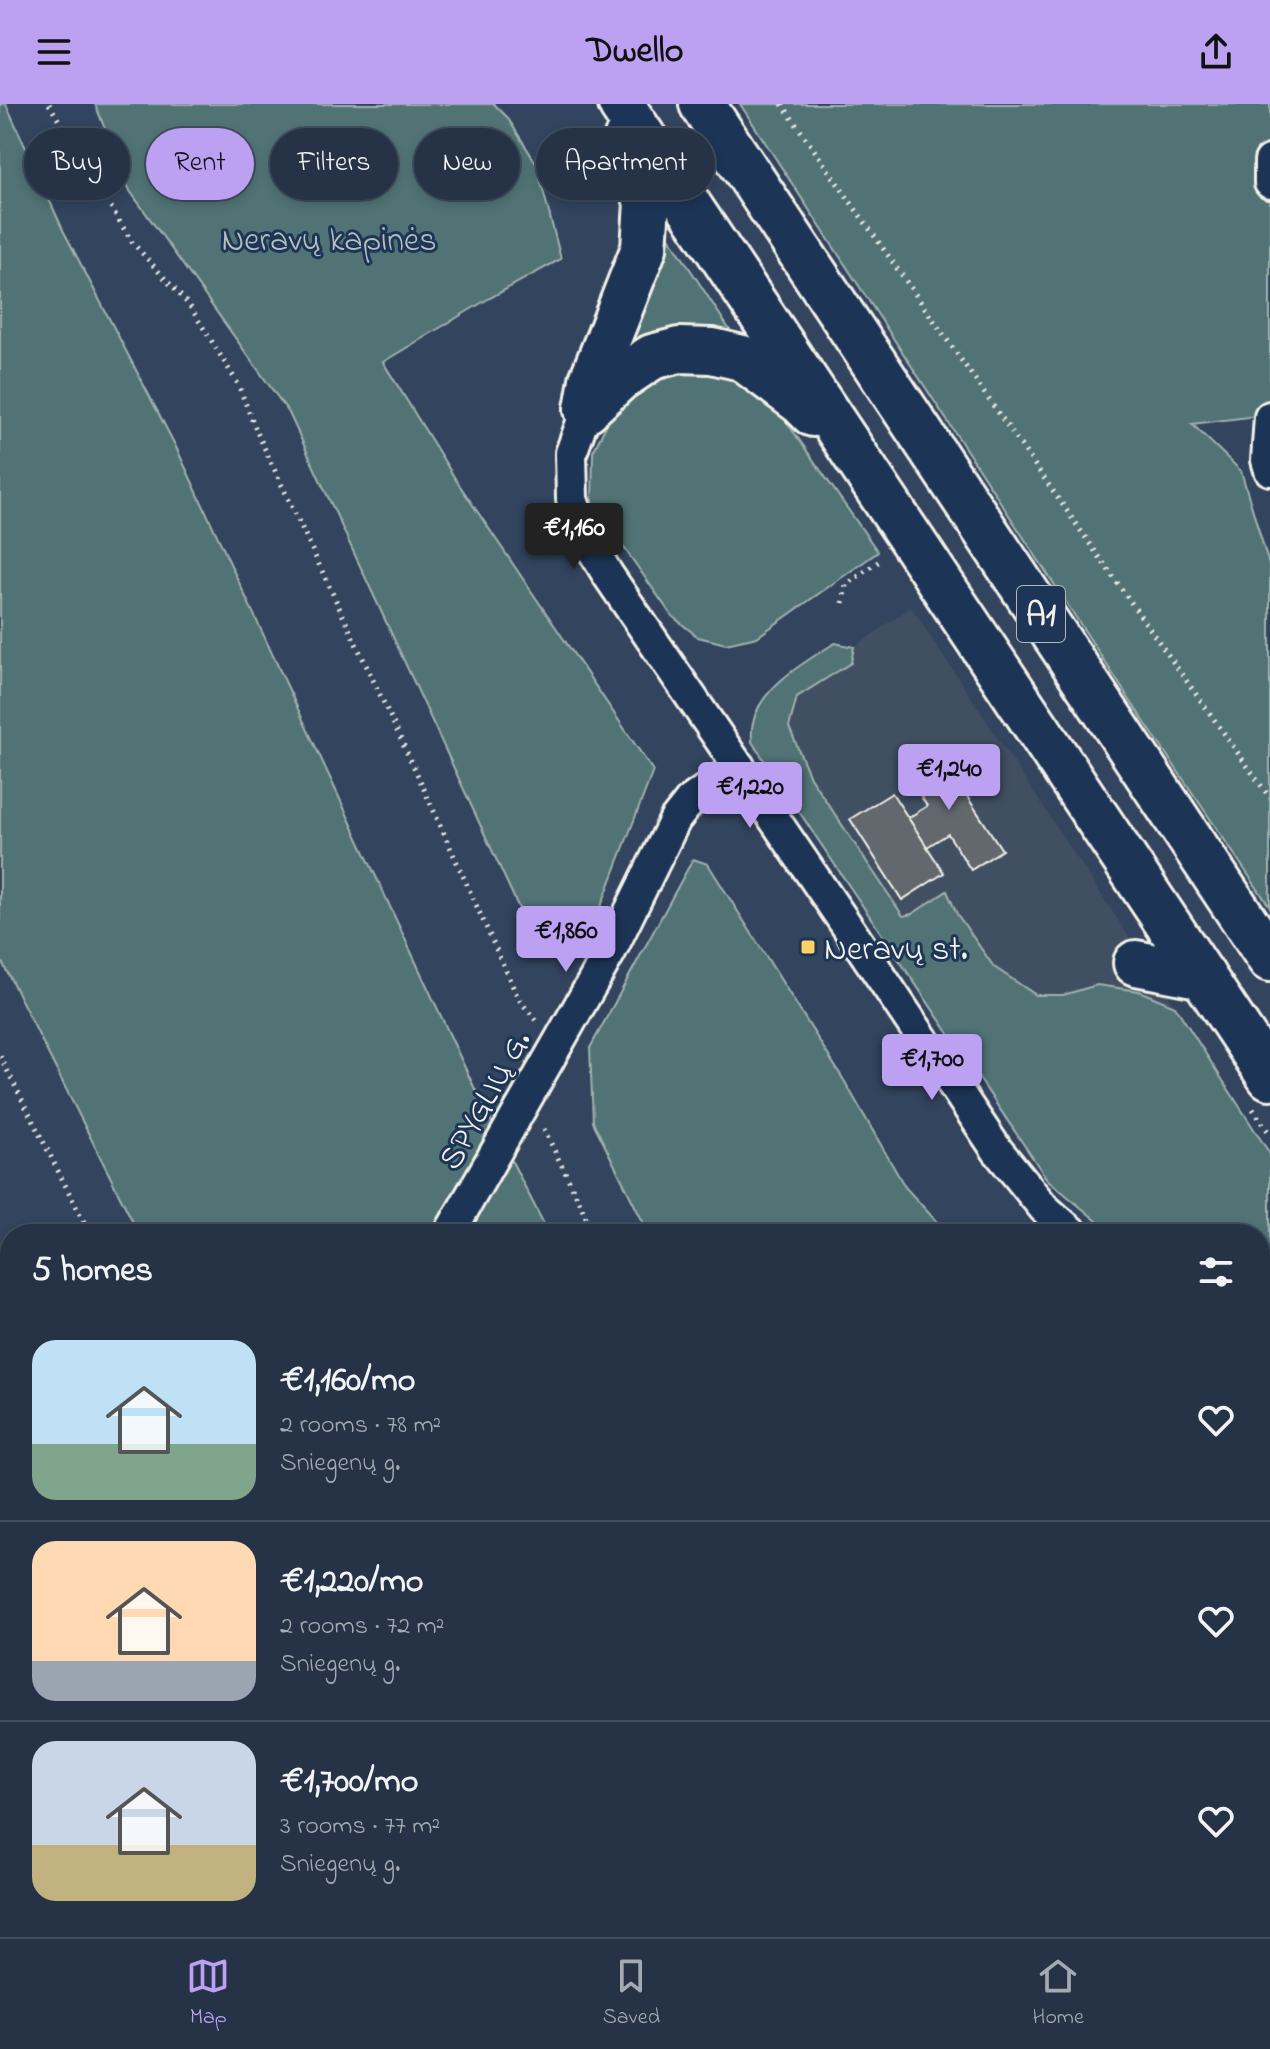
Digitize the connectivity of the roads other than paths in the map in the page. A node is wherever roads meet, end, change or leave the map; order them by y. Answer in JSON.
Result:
{"nodes":[{"id":1,"x":619,"y":104,"type":"edge"},
{"id":2,"x":702,"y":104,"type":"edge"},
{"id":3,"x":1270,"y":161,"type":"edge"},
{"id":4,"x":1270,"y":183,"type":"edge"},
{"id":5,"x":587,"y":409,"type":"junction"},
{"id":6,"x":1270,"y":417,"type":"edge"},
{"id":7,"x":861,"y":462,"type":"junction"},
{"id":8,"x":1270,"y":470,"type":"edge"},
{"id":9,"x":739,"y":766,"type":"junction"},
{"id":10,"x":1270,"y":959,"type":"edge"},
{"id":11,"x":1136,"y":963,"type":"dead end"},
{"id":12,"x":1203,"y":976,"type":"junction"},
{"id":13,"x":1270,"y":1077,"type":"edge"},
{"id":14,"x":455,"y":1224,"type":"edge"},
{"id":15,"x":1062,"y":1224,"type":"edge"}],
"edges":[{"from":1,"to":5,"type":"highway"},
{"from":1,"to":7,"type":"highway","number":"A1"},
{"from":2,"to":10,"type":"highway","number":"A1"},
{"from":3,"to":4,"type":"street"},
{"from":5,"to":7,"type":"highway"},
{"from":5,"to":9,"type":"street"},
{"from":6,"to":8,"type":"street"},
{"from":7,"to":12,"type":"highway","number":"A1"},
{"from":9,"to":14,"type":"street","name":"SPYGLIŲ G."},
{"from":9,"to":15,"type":"street"},
{"from":11,"to":12,"type":"highway"},
{"from":12,"to":13,"type":"highway","number":"A1"}]}
